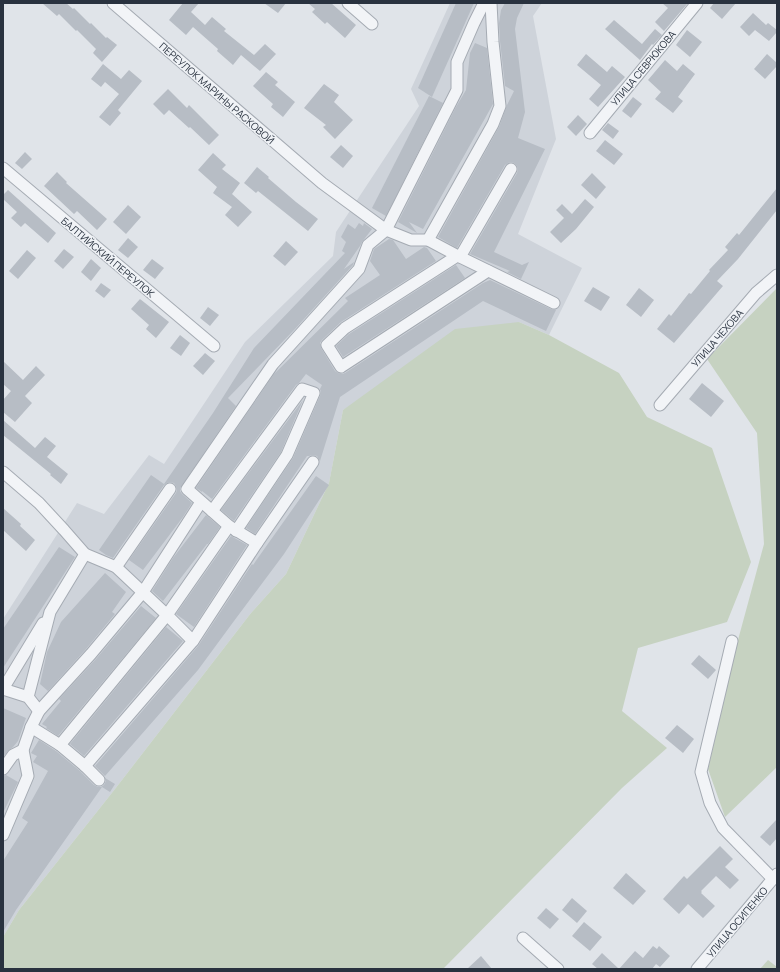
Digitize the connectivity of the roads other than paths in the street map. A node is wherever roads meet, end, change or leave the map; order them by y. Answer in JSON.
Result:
{"nodes":[{"id":1,"x":113,"y":3,"type":"edge"},
{"id":2,"x":348,"y":3,"type":"edge"},
{"id":3,"x":484,"y":3,"type":"edge"},
{"id":4,"x":491,"y":3,"type":"edge"},
{"id":5,"x":697,"y":3,"type":"edge"},
{"id":6,"x":372,"y":24,"type":"dead end"},
{"id":7,"x":590,"y":133,"type":"dead end"},
{"id":8,"x":3,"y":168,"type":"edge"},
{"id":9,"x":511,"y":169,"type":"dead end"},
{"id":10,"x":386,"y":230,"type":"junction"},
{"id":11,"x":428,"y":240,"type":"junction"},
{"id":12,"x":458,"y":257,"type":"junction"},
{"id":13,"x":488,"y":271,"type":"junction"},
{"id":14,"x":777,"y":275,"type":"edge"},
{"id":15,"x":554,"y":303,"type":"dead end"},
{"id":16,"x":214,"y":346,"type":"dead end"},
{"id":17,"x":660,"y":405,"type":"dead end"},
{"id":18,"x":313,"y":462,"type":"dead end"},
{"id":19,"x":3,"y":472,"type":"edge"},
{"id":20,"x":170,"y":488,"type":"dead end"},
{"id":21,"x":202,"y":502,"type":"junction"},
{"id":22,"x":212,"y":511,"type":"junction"},
{"id":23,"x":233,"y":528,"type":"junction"},
{"id":24,"x":257,"y":543,"type":"junction"},
{"id":25,"x":85,"y":554,"type":"junction"},
{"id":26,"x":116,"y":567,"type":"junction"},
{"id":27,"x":143,"y":592,"type":"junction"},
{"id":28,"x":50,"y":612,"type":"junction"},
{"id":29,"x":168,"y":615,"type":"junction"},
{"id":30,"x":193,"y":641,"type":"junction"},
{"id":31,"x":732,"y":641,"type":"dead end"},
{"id":32,"x":3,"y":689,"type":"edge"},
{"id":33,"x":28,"y":697,"type":"junction"},
{"id":34,"x":39,"y":711,"type":"junction"},
{"id":35,"x":31,"y":727,"type":"junction"},
{"id":36,"x":60,"y":745,"type":"junction"},
{"id":37,"x":23,"y":750,"type":"junction"},
{"id":38,"x":85,"y":766,"type":"junction"},
{"id":39,"x":3,"y":769,"type":"edge"},
{"id":40,"x":99,"y":780,"type":"dead end"},
{"id":41,"x":3,"y":835,"type":"edge"},
{"id":42,"x":775,"y":877,"type":"edge"},
{"id":43,"x":523,"y":938,"type":"dead end"},
{"id":44,"x":558,"y":969,"type":"edge"},
{"id":45,"x":697,"y":969,"type":"edge"}],
"edges":[{"from":1,"to":10,"type":"street","name":"ПЕРЕУЛОК МАРИНЫ РАСКОВОЙ"},
{"from":2,"to":6,"type":"street"},
{"from":3,"to":10,"type":"street"},
{"from":4,"to":11,"type":"street"},
{"from":5,"to":7,"type":"street","name":"УЛИЦА СЕВРЮКОВА"},
{"from":8,"to":16,"type":"street","name":"БАЛТИЙСКИЙ ПЕРЕУЛОК"},
{"from":9,"to":12,"type":"street"},
{"from":10,"to":11,"type":"street","name":"ПЕРЕУЛОК МАРИНЫ РАСКОВОЙ"},
{"from":10,"to":21,"type":"street"},
{"from":11,"to":12,"type":"street"},
{"from":12,"to":13,"type":"street"},
{"from":12,"to":13,"type":"street"},
{"from":13,"to":15,"type":"street"},
{"from":14,"to":17,"type":"street","name":"УЛИЦА ЧЕХОВА"},
{"from":18,"to":24,"type":"street"},
{"from":19,"to":25,"type":"street"},
{"from":20,"to":26,"type":"street"},
{"from":21,"to":22,"type":"street"},
{"from":21,"to":27,"type":"street"},
{"from":22,"to":23,"type":"street"},
{"from":22,"to":23,"type":"street"},
{"from":23,"to":24,"type":"street"},
{"from":23,"to":29,"type":"street"},
{"from":24,"to":30,"type":"street"},
{"from":25,"to":26,"type":"street"},
{"from":25,"to":28,"type":"street"},
{"from":26,"to":27,"type":"street"},
{"from":27,"to":29,"type":"street"},
{"from":27,"to":34,"type":"street"},
{"from":28,"to":32,"type":"street"},
{"from":28,"to":33,"type":"street"},
{"from":29,"to":30,"type":"street"},
{"from":29,"to":36,"type":"street"},
{"from":30,"to":38,"type":"street"},
{"from":31,"to":42,"type":"street"},
{"from":32,"to":33,"type":"street"},
{"from":33,"to":34,"type":"street"},
{"from":34,"to":35,"type":"street"},
{"from":35,"to":36,"type":"street"},
{"from":35,"to":37,"type":"street"},
{"from":36,"to":38,"type":"street"},
{"from":37,"to":39,"type":"street"},
{"from":37,"to":41,"type":"street"},
{"from":38,"to":40,"type":"street"},
{"from":42,"to":45,"type":"street","name":"УЛИЦА ОСИПЕНКО"},
{"from":43,"to":44,"type":"street"}]}
